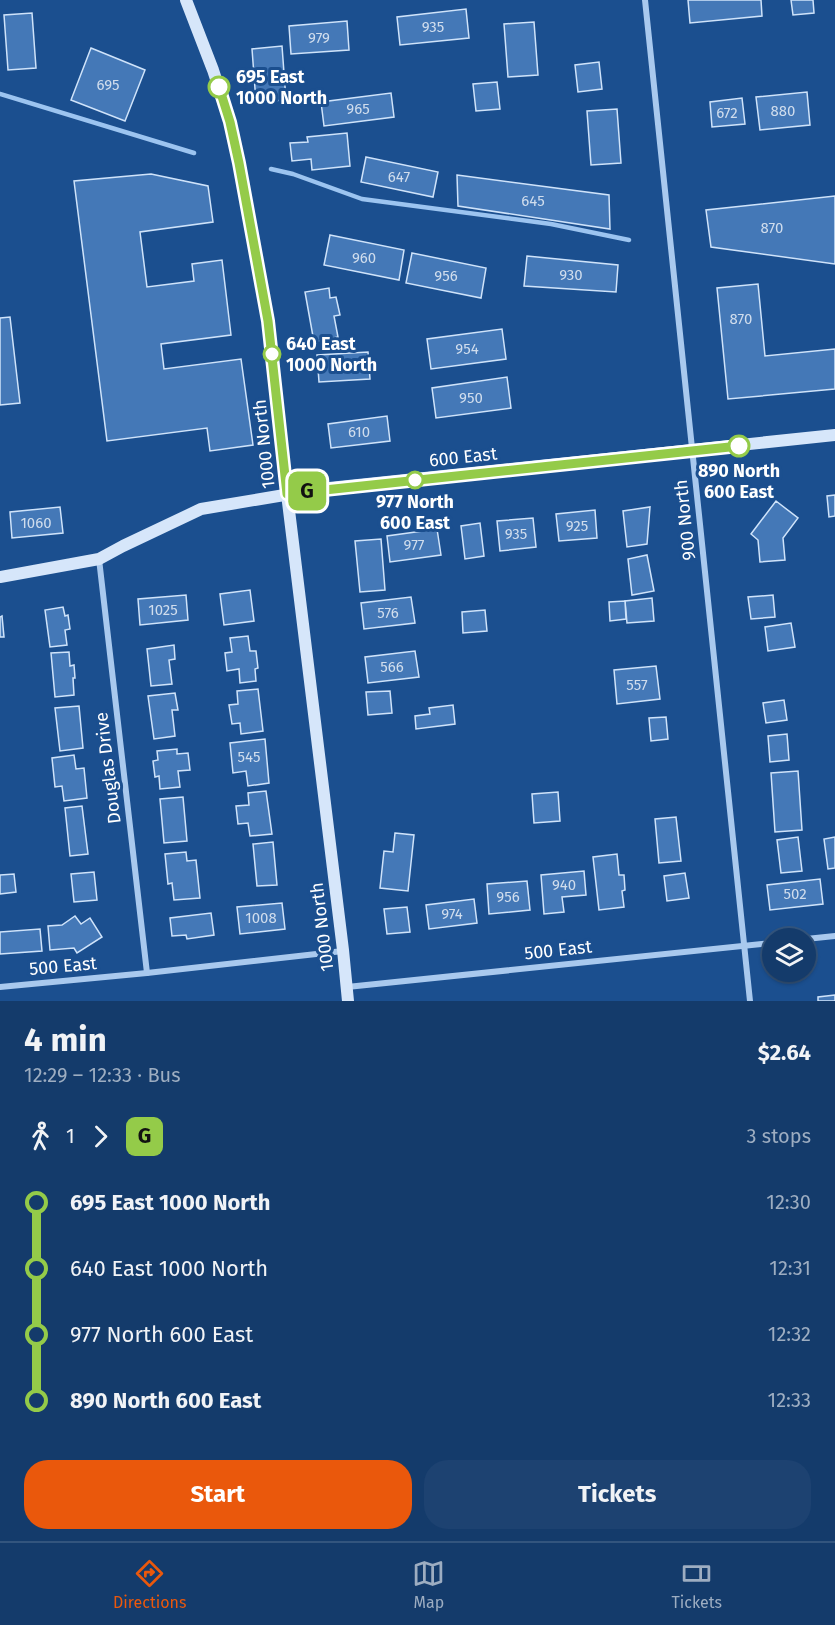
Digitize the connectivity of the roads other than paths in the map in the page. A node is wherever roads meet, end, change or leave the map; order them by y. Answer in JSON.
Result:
{"nodes":[{"id":1,"x":186,"y":0,"type":"edge"},
{"id":2,"x":645,"y":0,"type":"edge"},
{"id":3,"x":835,"y":435,"type":"edge"},
{"id":4,"x":692,"y":451,"type":"junction"},
{"id":5,"x":287,"y":494,"type":"junction"},
{"id":6,"x":99,"y":559,"type":"junction"},
{"id":7,"x":0,"y":577,"type":"edge"},
{"id":8,"x":835,"y":936,"type":"edge"},
{"id":9,"x":816,"y":938,"type":"edge"},
{"id":10,"x":762,"y":944,"type":"edge"},
{"id":11,"x":745,"y":946,"type":"junction"},
{"id":12,"x":343,"y":950,"type":"junction"},
{"id":13,"x":147,"y":973,"type":"junction"},
{"id":14,"x":0,"y":987,"type":"edge"},
{"id":15,"x":347,"y":987,"type":"junction"},
{"id":16,"x":348,"y":1001,"type":"edge"},
{"id":17,"x":750,"y":1001,"type":"edge"}],
"edges":[{"from":1,"to":5,"type":"street","name":"1000 North"},
{"from":2,"to":4,"type":"street","name":"900 North"},
{"from":3,"to":4,"type":"street","name":"600 East"},
{"from":4,"to":5,"type":"street","name":"600 East"},
{"from":4,"to":11,"type":"street","name":"900 North"},
{"from":5,"to":6,"type":"street","name":"600 East"},
{"from":5,"to":12,"type":"street","name":"1000 North"},
{"from":6,"to":7,"type":"street","name":"600 East"},
{"from":6,"to":13,"type":"street","name":"Douglas Drive"},
{"from":8,"to":9,"type":"street"},
{"from":10,"to":11,"type":"street","name":"500 East"},
{"from":11,"to":15,"type":"street","name":"500 East"},
{"from":11,"to":17,"type":"street","name":"900 North"},
{"from":12,"to":13,"type":"street","name":"500 East"},
{"from":12,"to":15,"type":"street","name":"1000 North"},
{"from":13,"to":14,"type":"street","name":"500 East"},
{"from":15,"to":16,"type":"street","name":"1000 North"}]}
